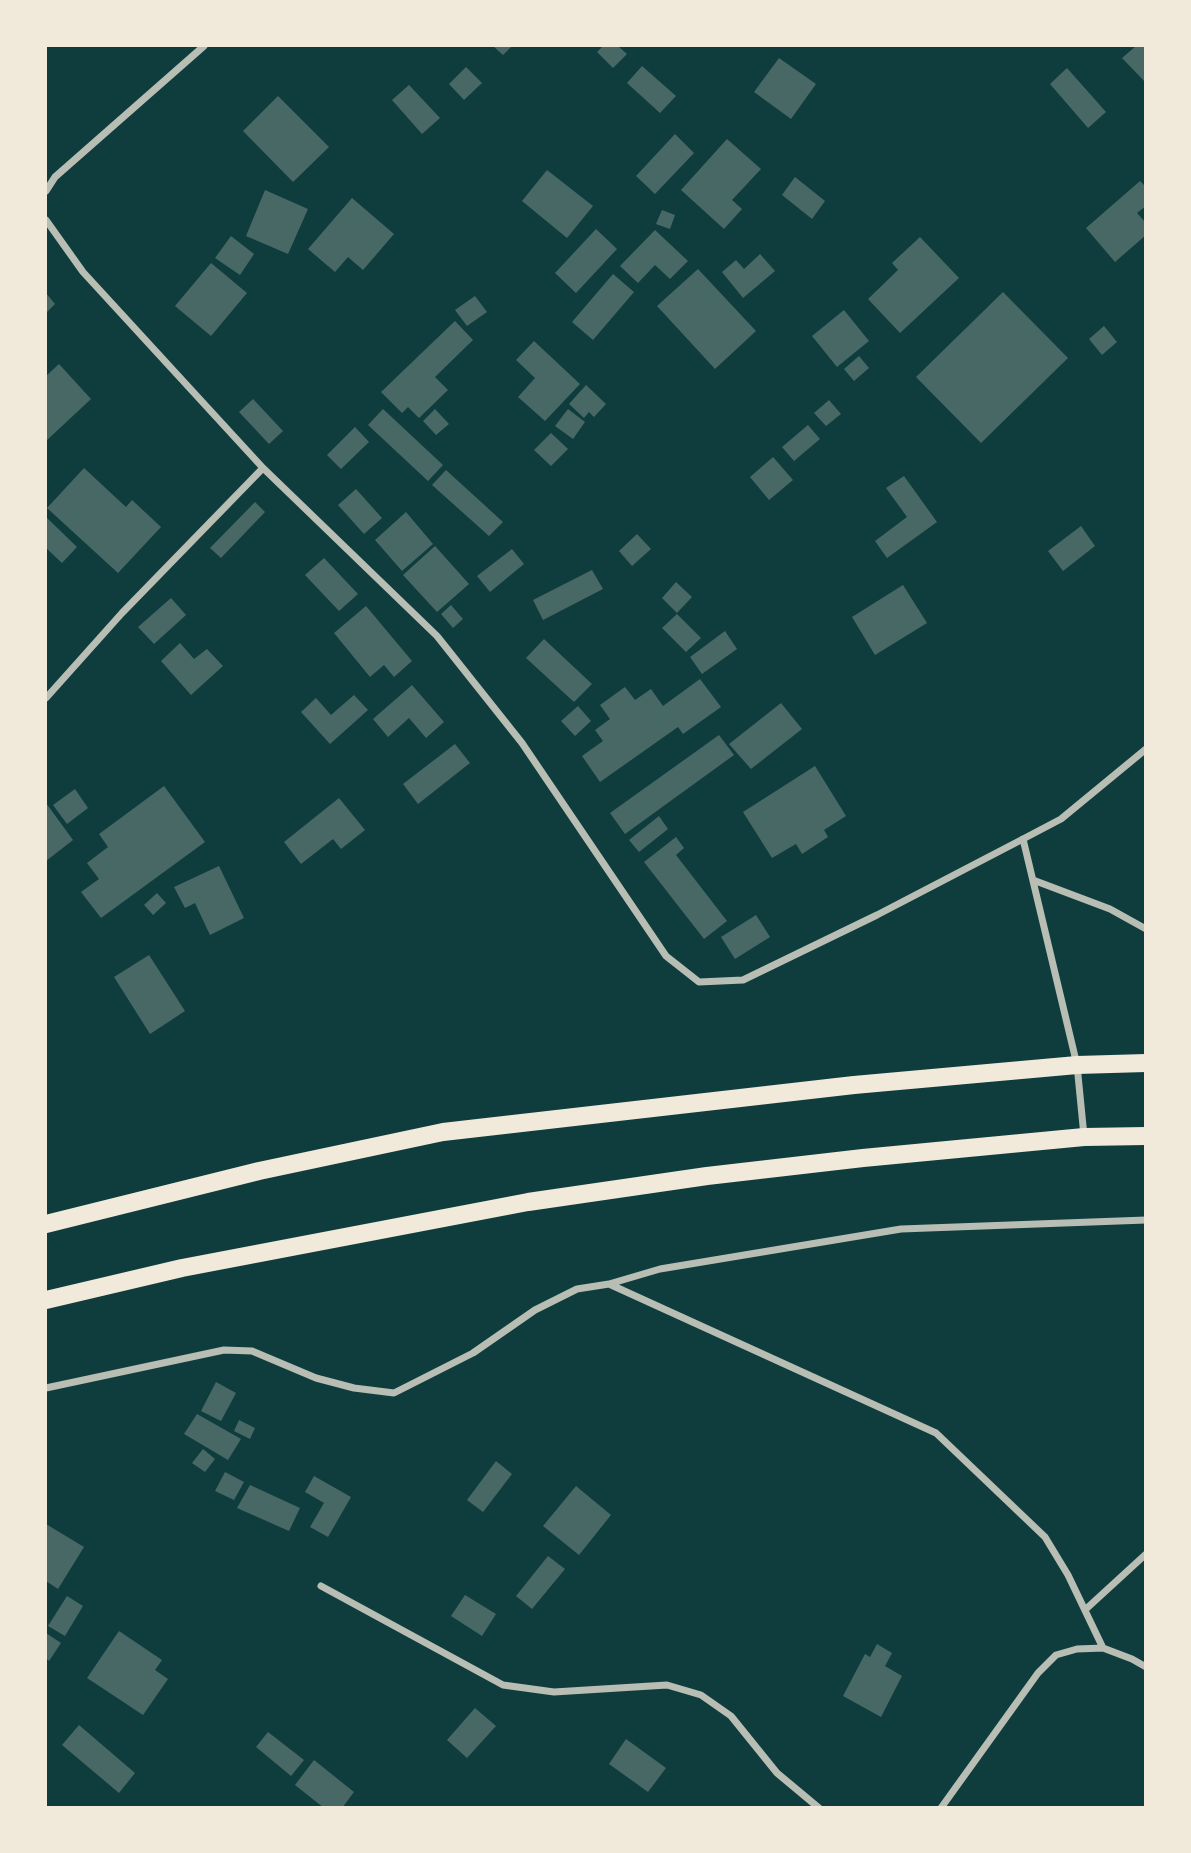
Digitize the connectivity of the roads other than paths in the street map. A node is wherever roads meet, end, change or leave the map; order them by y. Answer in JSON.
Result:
{"nodes":[{"id":1,"x":204,"y":46,"type":"edge"},
{"id":2,"x":46,"y":191,"type":"edge"},
{"id":3,"x":46,"y":220,"type":"edge"},
{"id":4,"x":263,"y":468,"type":"junction"},
{"id":5,"x":46,"y":698,"type":"edge"},
{"id":6,"x":1146,"y":749,"type":"edge"},
{"id":7,"x":1023,"y":839,"type":"junction"},
{"id":8,"x":1033,"y":880,"type":"junction"},
{"id":9,"x":1146,"y":929,"type":"edge"},
{"id":10,"x":1146,"y":1063,"type":"edge"},
{"id":11,"x":1077,"y":1065,"type":"junction"},
{"id":12,"x":1146,"y":1136,"type":"edge"},
{"id":13,"x":1084,"y":1137,"type":"junction"},
{"id":14,"x":1146,"y":1220,"type":"edge"},
{"id":15,"x":46,"y":1224,"type":"edge"},
{"id":16,"x":609,"y":1284,"type":"junction"},
{"id":17,"x":46,"y":1300,"type":"edge"},
{"id":18,"x":46,"y":1388,"type":"edge"},
{"id":19,"x":1146,"y":1554,"type":"edge"},
{"id":20,"x":321,"y":1586,"type":"dead end"},
{"id":21,"x":1086,"y":1609,"type":"junction"},
{"id":22,"x":1103,"y":1648,"type":"junction"},
{"id":23,"x":1146,"y":1667,"type":"edge"},
{"id":24,"x":819,"y":1808,"type":"edge"},
{"id":25,"x":941,"y":1808,"type":"edge"}],
"edges":[{"from":1,"to":2,"type":"street"},
{"from":3,"to":4,"type":"street"},
{"from":4,"to":5,"type":"street"},
{"from":4,"to":7,"type":"street"},
{"from":6,"to":7,"type":"street"},
{"from":7,"to":8,"type":"street"},
{"from":8,"to":9,"type":"street"},
{"from":8,"to":11,"type":"street"},
{"from":10,"to":11,"type":"main road"},
{"from":11,"to":13,"type":"street"},
{"from":11,"to":15,"type":"main road"},
{"from":12,"to":13,"type":"main road"},
{"from":13,"to":17,"type":"main road"},
{"from":14,"to":16,"type":"street"},
{"from":16,"to":18,"type":"street"},
{"from":16,"to":21,"type":"street"},
{"from":19,"to":21,"type":"street"},
{"from":20,"to":24,"type":"street"},
{"from":21,"to":22,"type":"street"},
{"from":22,"to":23,"type":"street"},
{"from":22,"to":25,"type":"street"}]}
